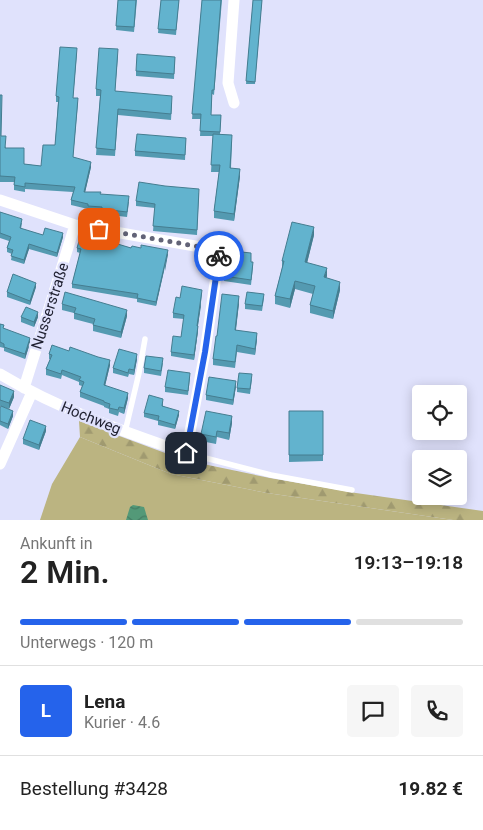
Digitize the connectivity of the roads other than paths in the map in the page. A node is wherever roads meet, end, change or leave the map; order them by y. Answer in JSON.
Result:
{"nodes":[{"id":1,"x":234,"y":0,"type":"edge"},
{"id":2,"x":234,"y":103,"type":"dead end"},
{"id":3,"x":0,"y":200,"type":"edge"},
{"id":4,"x":76,"y":225,"type":"junction"},
{"id":5,"x":145,"y":339,"type":"dead end"},
{"id":6,"x":0,"y":374,"type":"edge"},
{"id":7,"x":28,"y":390,"type":"junction"},
{"id":8,"x":125,"y":432,"type":"junction"},
{"id":9,"x":186,"y":453,"type":"junction"},
{"id":10,"x":0,"y":464,"type":"edge"},
{"id":11,"x":352,"y":490,"type":"dead end"}],
"edges":[{"from":1,"to":2,"type":"street"},
{"from":3,"to":4,"type":"street"},
{"from":4,"to":7,"type":"street","name":"Nusserstraße"},
{"from":4,"to":9,"type":"street"},
{"from":5,"to":8,"type":"lane"},
{"from":6,"to":7,"type":"street","name":"Hochweg"},
{"from":7,"to":8,"type":"street","name":"Hochweg"},
{"from":7,"to":10,"type":"street","name":"Nusserstraße"},
{"from":8,"to":9,"type":"street","name":"Hochweg"},
{"from":9,"to":11,"type":"lane"}]}
